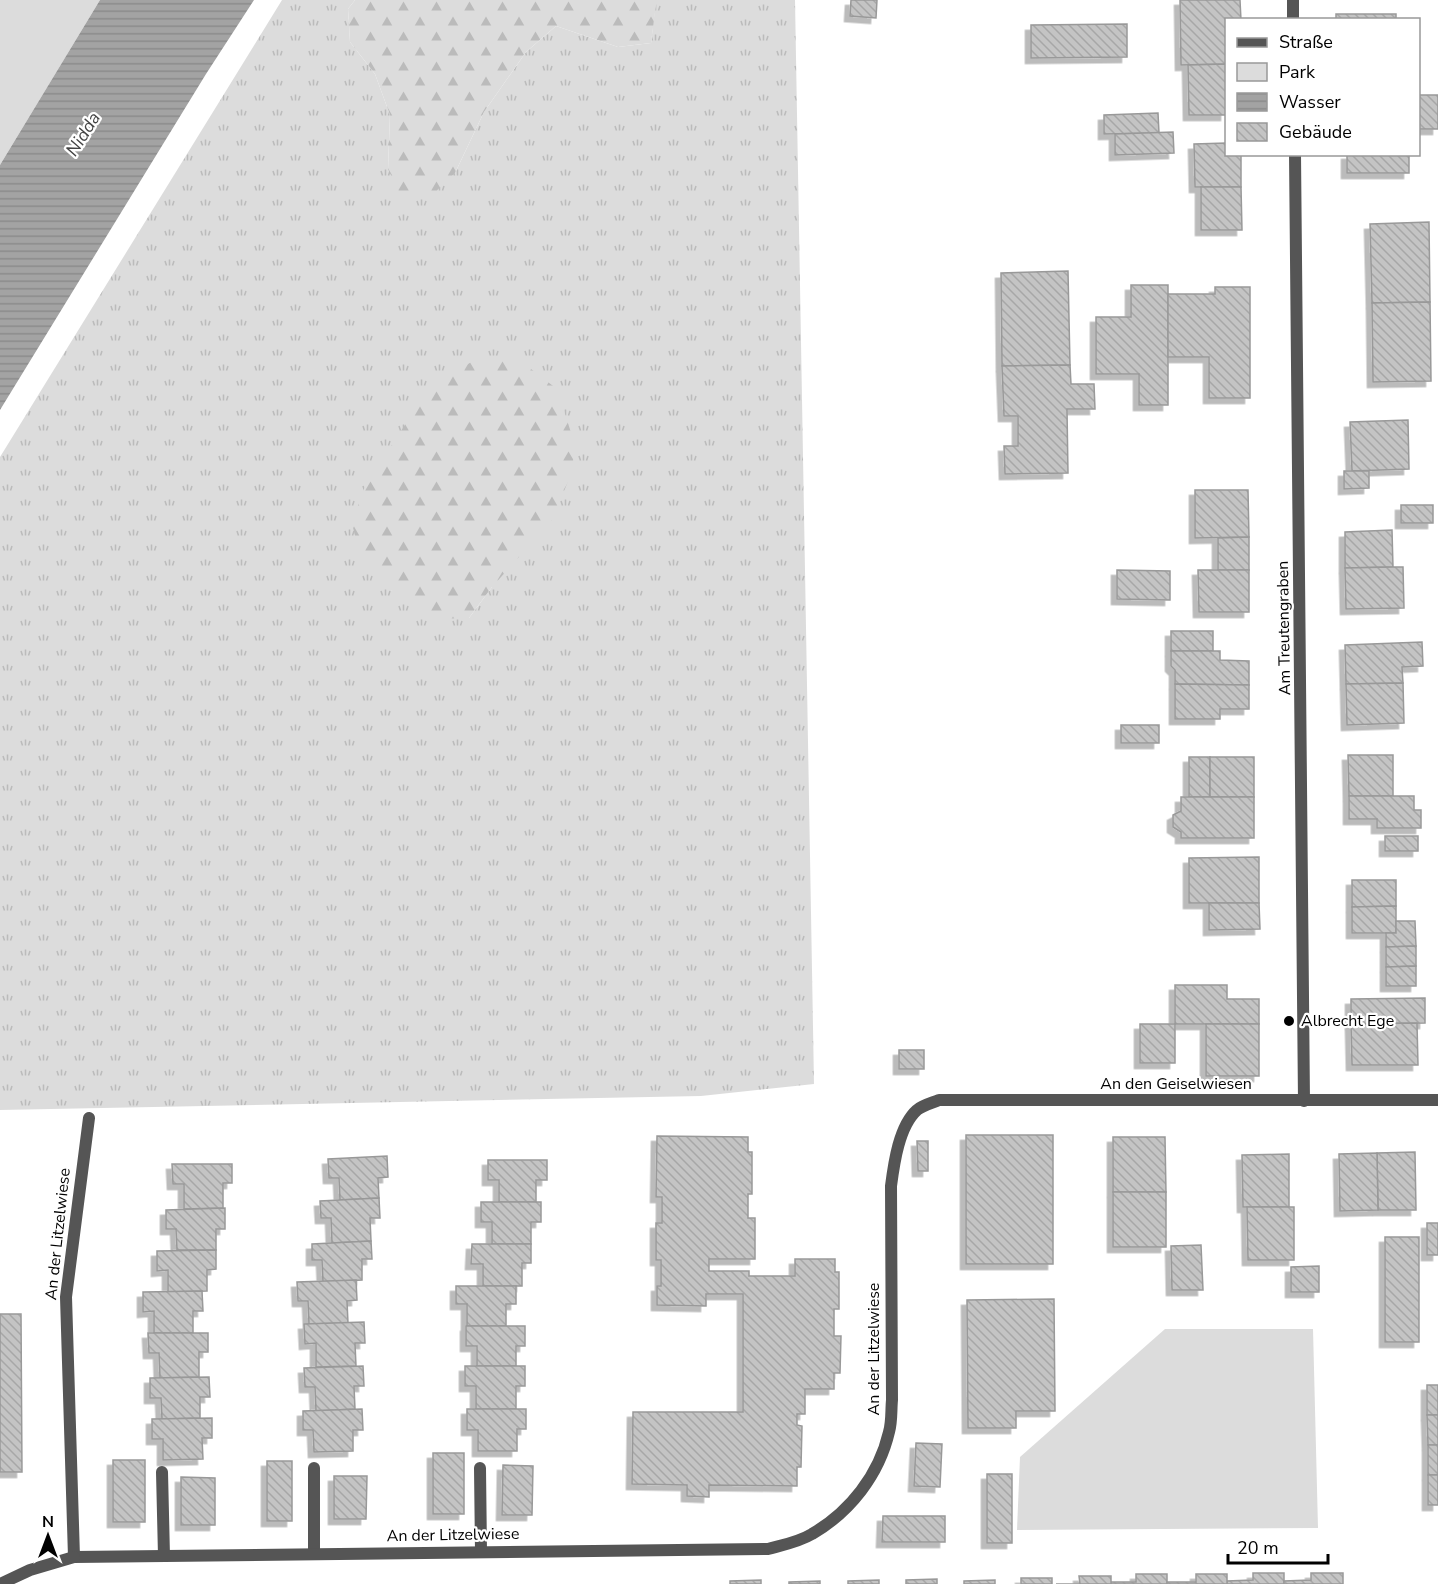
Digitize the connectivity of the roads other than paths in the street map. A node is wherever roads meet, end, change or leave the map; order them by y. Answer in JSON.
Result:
{"nodes":[{"id":1,"x":1293,"y":0,"type":"edge"},
{"id":2,"x":1293,"y":18,"type":"edge"},
{"id":3,"x":1295,"y":156,"type":"edge"},
{"id":4,"x":1438,"y":1100,"type":"edge"},
{"id":5,"x":1304,"y":1101,"type":"junction"},
{"id":6,"x":917,"y":1110,"type":"joint"},
{"id":7,"x":89,"y":1118,"type":"dead end"},
{"id":8,"x":314,"y":1468,"type":"dead end"},
{"id":9,"x":480,"y":1468,"type":"dead end"},
{"id":10,"x":162,"y":1472,"type":"dead end"},
{"id":11,"x":481,"y":1552,"type":"junction"},
{"id":12,"x":314,"y":1554,"type":"junction"},
{"id":13,"x":164,"y":1556,"type":"junction"},
{"id":14,"x":74,"y":1557,"type":"junction"},
{"id":15,"x":0,"y":1584,"type":"edge"}],
"edges":[{"from":1,"to":2,"type":"street"},
{"from":3,"to":5,"type":"street","name":"Am Treutengraben"},
{"from":4,"to":5,"type":"street","name":"An den Geiselwiesen"},
{"from":5,"to":6,"type":"street","name":"An den Geiselwiesen"},
{"from":6,"to":11,"type":"street","name":"An der Litzelwiese"},
{"from":7,"to":14,"type":"street","name":"An der Litzelwiese"},
{"from":8,"to":12,"type":"street"},
{"from":9,"to":11,"type":"street"},
{"from":10,"to":13,"type":"street"},
{"from":11,"to":12,"type":"street","name":"An der Litzelwiese"},
{"from":12,"to":13,"type":"street","name":"An der Litzelwiese"},
{"from":13,"to":14,"type":"street","name":"An der Litzelwiese"},
{"from":14,"to":15,"type":"street"}]}
